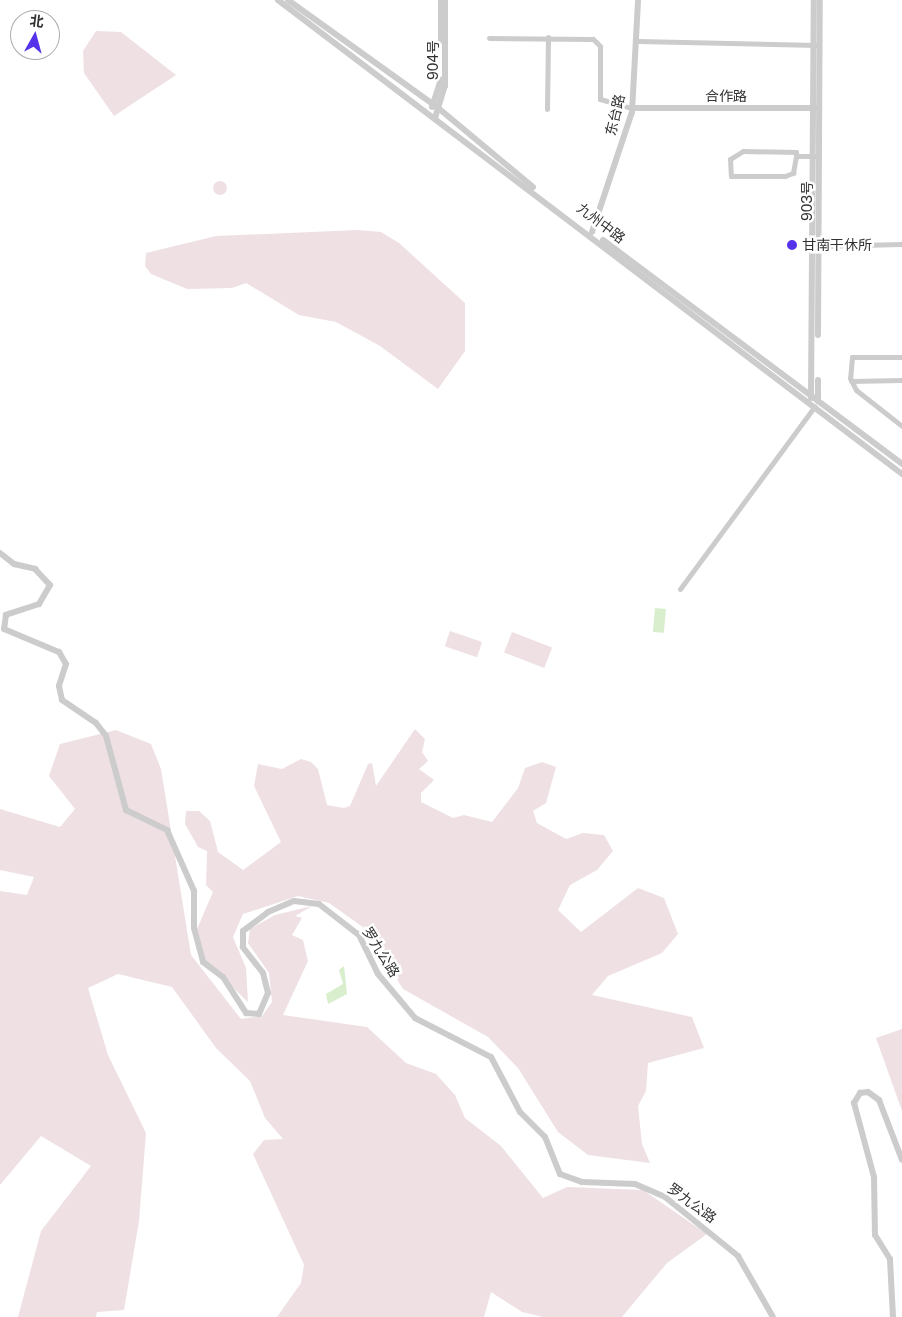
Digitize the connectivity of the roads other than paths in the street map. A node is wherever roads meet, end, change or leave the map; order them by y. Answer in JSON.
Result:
{"nodes":[{"id":1,"x":278,"y":0,"type":"edge"},
{"id":2,"x":288,"y":0,"type":"edge"},
{"id":3,"x":441,"y":0,"type":"edge"},
{"id":4,"x":446,"y":0,"type":"edge"},
{"id":5,"x":638,"y":0,"type":"edge"},
{"id":6,"x":814,"y":0,"type":"edge"},
{"id":7,"x":820,"y":0,"type":"edge"},
{"id":8,"x":548,"y":37,"type":"junction"},
{"id":9,"x":489,"y":38,"type":"dead end"},
{"id":10,"x":638,"y":41,"type":"junction"},
{"id":11,"x":816,"y":45,"type":"junction"},
{"id":12,"x":435,"y":106,"type":"junction"},
{"id":13,"x":632,"y":108,"type":"junction"},
{"id":14,"x":816,"y":108,"type":"junction"},
{"id":15,"x":547,"y":109,"type":"dead end"},
{"id":16,"x":432,"y":117,"type":"junction"},
{"id":17,"x":796,"y":156,"type":"junction"},
{"id":18,"x":816,"y":156,"type":"junction"},
{"id":19,"x":592,"y":232,"type":"junction"},
{"id":20,"x":902,"y":244,"type":"edge"},
{"id":21,"x":819,"y":246,"type":"junction"},
{"id":22,"x":902,"y":357,"type":"edge"},
{"id":23,"x":902,"y":380,"type":"edge"},
{"id":24,"x":851,"y":381,"type":"junction"},
{"id":25,"x":814,"y":401,"type":"junction"},
{"id":26,"x":902,"y":426,"type":"edge"},
{"id":27,"x":902,"y":464,"type":"edge"},
{"id":28,"x":902,"y":474,"type":"edge"},
{"id":29,"x":0,"y":553,"type":"edge"},
{"id":30,"x":680,"y":589,"type":"dead end"},
{"id":31,"x":902,"y":1160,"type":"edge"},
{"id":32,"x":773,"y":1317,"type":"edge"},
{"id":33,"x":893,"y":1317,"type":"edge"}],
"edges":[{"from":1,"to":16,"type":"street"},
{"from":2,"to":12,"type":"street","name":"九州中路"},
{"from":3,"to":12,"type":"street"},
{"from":4,"to":12,"type":"street","name":"904号"},
{"from":5,"to":10,"type":"street","name":"东台路"},
{"from":6,"to":11,"type":"street"},
{"from":7,"to":11,"type":"street","name":"903号"},
{"from":8,"to":9,"type":"street"},
{"from":8,"to":13,"type":"street"},
{"from":8,"to":15,"type":"street"},
{"from":10,"to":11,"type":"street"},
{"from":10,"to":13,"type":"street","name":"东台路"},
{"from":11,"to":14,"type":"street","name":"903号"},
{"from":12,"to":16,"type":"street","name":"904号"},
{"from":12,"to":19,"type":"street","name":"九州中路"},
{"from":13,"to":14,"type":"street","name":"合作路"},
{"from":13,"to":19,"type":"street","name":"东台路"},
{"from":14,"to":18,"type":"street","name":"903号"},
{"from":16,"to":25,"type":"street"},
{"from":17,"to":17,"type":"street"},
{"from":17,"to":18,"type":"street"},
{"from":18,"to":21,"type":"street","name":"903号"},
{"from":18,"to":25,"type":"street"},
{"from":19,"to":25,"type":"street","name":"九州中路"},
{"from":20,"to":21,"type":"street"},
{"from":21,"to":25,"type":"street","name":"903号"},
{"from":22,"to":24,"type":"street"},
{"from":23,"to":24,"type":"street"},
{"from":24,"to":26,"type":"street"},
{"from":25,"to":27,"type":"street","name":"九州中路"},
{"from":25,"to":28,"type":"street"},
{"from":25,"to":30,"type":"street"},
{"from":29,"to":32,"type":"street","name":"罗九公路"},
{"from":31,"to":33,"type":"street"}]}
